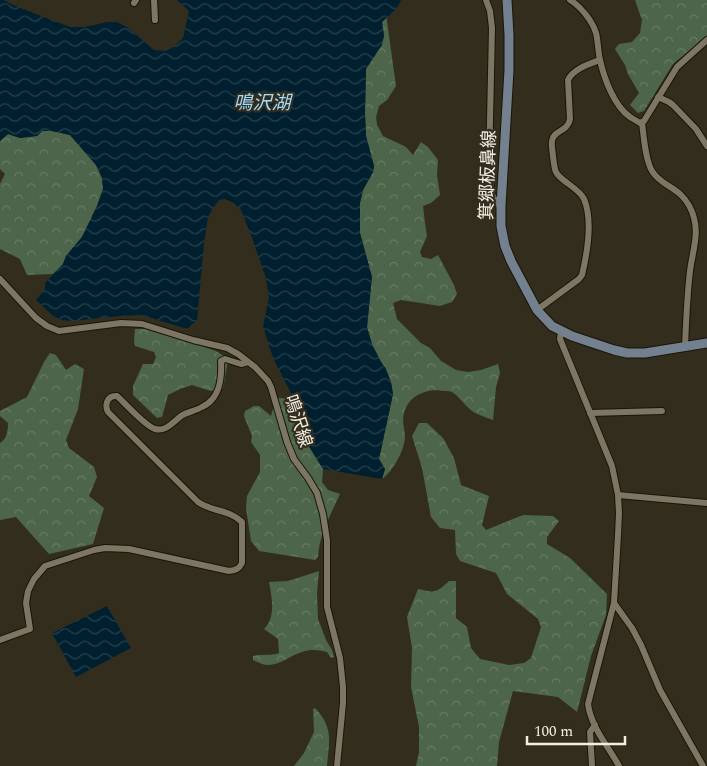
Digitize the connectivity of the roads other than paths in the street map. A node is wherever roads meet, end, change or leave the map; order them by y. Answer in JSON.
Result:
{"nodes":[{"id":1,"x":154,"y":0,"type":"edge"},
{"id":2,"x":486,"y":0,"type":"edge"},
{"id":3,"x":507,"y":0,"type":"edge"},
{"id":4,"x":570,"y":0,"type":"edge"},
{"id":5,"x":155,"y":20,"type":"dead end"},
{"id":6,"x":707,"y":40,"type":"edge"},
{"id":7,"x":600,"y":60,"type":"junction"},
{"id":8,"x":658,"y":97,"type":"junction"},
{"id":9,"x":642,"y":123,"type":"junction"},
{"id":10,"x":707,"y":146,"type":"edge"},
{"id":11,"x":501,"y":206,"type":"junction"},
{"id":12,"x":0,"y":279,"type":"edge"},
{"id":13,"x":537,"y":310,"type":"junction"},
{"id":14,"x":561,"y":331,"type":"junction"},
{"id":15,"x":707,"y":343,"type":"edge"},
{"id":16,"x":685,"y":347,"type":"junction"},
{"id":17,"x":248,"y":362,"type":"junction"},
{"id":18,"x":662,"y":410,"type":"dead end"},
{"id":19,"x":590,"y":413,"type":"junction"},
{"id":20,"x":618,"y":495,"type":"junction"},
{"id":21,"x":707,"y":504,"type":"edge"},
{"id":22,"x":614,"y":603,"type":"junction"},
{"id":23,"x":0,"y":640,"type":"edge"},
{"id":24,"x":595,"y":725,"type":"junction"},
{"id":25,"x":337,"y":766,"type":"edge"},
{"id":26,"x":592,"y":766,"type":"edge"},
{"id":27,"x":619,"y":766,"type":"edge"},
{"id":28,"x":703,"y":766,"type":"edge"}],
"edges":[{"from":1,"to":5,"type":"street"},
{"from":2,"to":11,"type":"street"},
{"from":3,"to":11,"type":"main road","name":"箕郷板鼻線"},
{"from":4,"to":7,"type":"street"},
{"from":6,"to":8,"type":"street"},
{"from":7,"to":9,"type":"street"},
{"from":7,"to":13,"type":"street"},
{"from":8,"to":9,"type":"street"},
{"from":8,"to":10,"type":"street"},
{"from":9,"to":16,"type":"street"},
{"from":11,"to":13,"type":"main road","name":"箕郷板鼻線"},
{"from":12,"to":17,"type":"street","name":"鳴沢線"},
{"from":13,"to":14,"type":"main road","name":"箕郷板鼻線"},
{"from":14,"to":16,"type":"main road","name":"箕郷板鼻線"},
{"from":14,"to":19,"type":"street"},
{"from":15,"to":16,"type":"main road","name":"箕郷板鼻線"},
{"from":17,"to":23,"type":"street"},
{"from":17,"to":25,"type":"street","name":"鳴沢線"},
{"from":18,"to":19,"type":"street"},
{"from":19,"to":20,"type":"street"},
{"from":20,"to":21,"type":"street"},
{"from":20,"to":22,"type":"street"},
{"from":22,"to":24,"type":"street"},
{"from":22,"to":28,"type":"street"},
{"from":24,"to":26,"type":"street"},
{"from":24,"to":27,"type":"street"}]}
